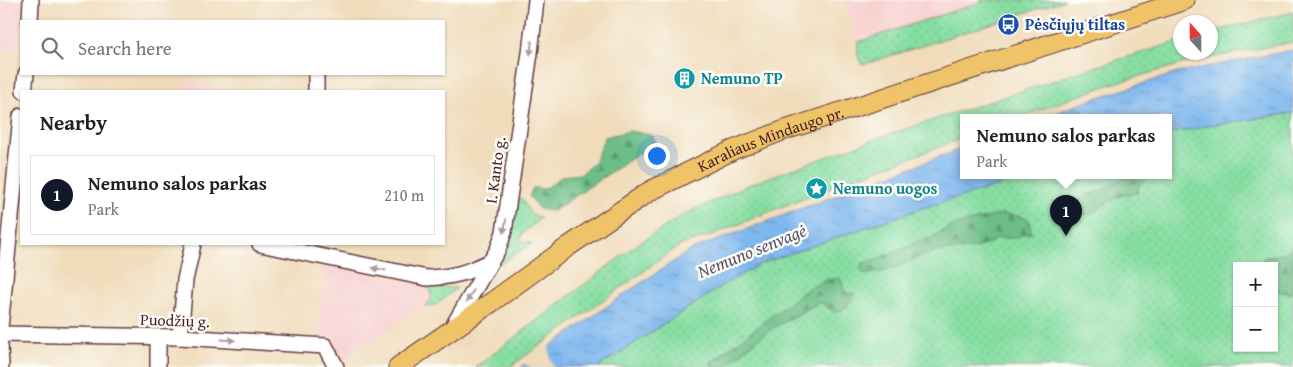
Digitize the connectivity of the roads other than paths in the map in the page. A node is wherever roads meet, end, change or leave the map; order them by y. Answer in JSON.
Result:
{"nodes":[{"id":1,"x":31,"y":0,"type":"edge"},
{"id":2,"x":536,"y":0,"type":"edge"},
{"id":3,"x":1185,"y":0,"type":"edge"},
{"id":4,"x":30,"y":20,"type":"edge"},
{"id":5,"x":26,"y":75,"type":"edge"},
{"id":6,"x":316,"y":75,"type":"edge"},
{"id":7,"x":24,"y":90,"type":"edge"},
{"id":8,"x":316,"y":90,"type":"edge"},
{"id":9,"x":20,"y":123,"type":"edge"},
{"id":10,"x":12,"y":183,"type":"edge"},
{"id":11,"x":193,"y":245,"type":"edge"},
{"id":12,"x":269,"y":245,"type":"edge"},
{"id":13,"x":312,"y":250,"type":"edge"},
{"id":14,"x":491,"y":261,"type":"junction"},
{"id":15,"x":0,"y":328,"type":"edge"},
{"id":16,"x":450,"y":332,"type":"junction"},
{"id":17,"x":0,"y":334,"type":"edge"},
{"id":18,"x":158,"y":337,"type":"junction"},
{"id":19,"x":180,"y":337,"type":"junction"},
{"id":20,"x":0,"y":345,"type":"edge"},
{"id":21,"x":1,"y":367,"type":"edge"},
{"id":22,"x":158,"y":367,"type":"edge"},
{"id":23,"x":336,"y":367,"type":"edge"},
{"id":24,"x":398,"y":367,"type":"edge"}],
"edges":[{"from":1,"to":4,"type":"street"},
{"from":2,"to":14,"type":"street","name":"I. Kanto g.","one_way":true},
{"from":3,"to":16,"type":"main road","name":"Karaliaus Mindaugo pr."},
{"from":5,"to":7,"type":"street"},
{"from":6,"to":8,"type":"street"},
{"from":9,"to":10,"type":"street"},
{"from":10,"to":15,"type":"street"},
{"from":11,"to":19,"type":"street"},
{"from":12,"to":13,"type":"street"},
{"from":14,"to":13,"type":"street","one_way":true},
{"from":14,"to":16,"type":"street","name":"I. Kanto g.","one_way":true},
{"from":16,"to":24,"type":"main road","name":"Karaliaus Mindaugo pr."},
{"from":17,"to":18,"type":"street","name":"Puodžių g."},
{"from":18,"to":19,"type":"street","name":"Puodžių g."},
{"from":18,"to":22,"type":"street"},
{"from":19,"to":23,"type":"street","name":"Puodžių g.","one_way":true},
{"from":20,"to":21,"type":"street"}]}
